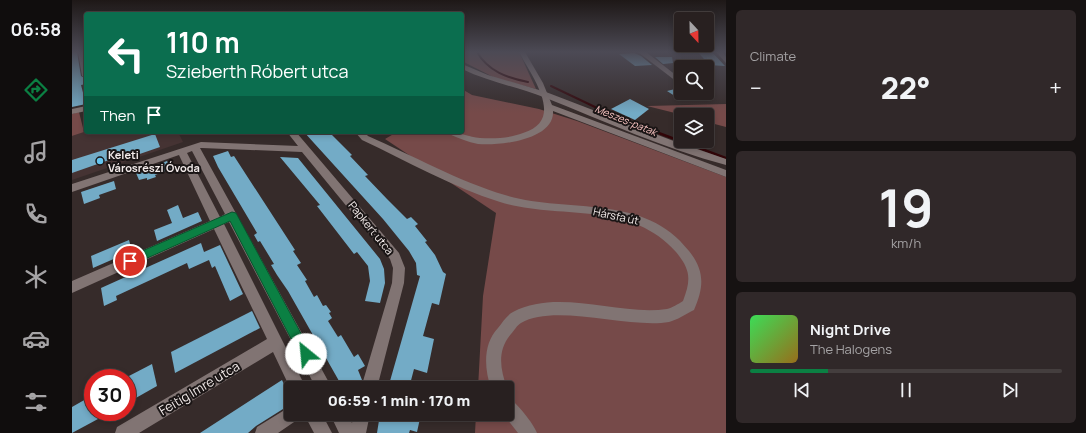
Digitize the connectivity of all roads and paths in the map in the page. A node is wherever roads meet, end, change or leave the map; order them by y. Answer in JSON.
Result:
{"nodes":[{"id":1,"x":477,"y":72,"type":"edge"},
{"id":2,"x":532,"y":72,"type":"edge"},
{"id":3,"x":543,"y":94,"type":"junction"},
{"id":4,"x":548,"y":106,"type":"junction"},
{"id":5,"x":84,"y":109,"type":"edge"},
{"id":6,"x":72,"y":112,"type":"edge"},
{"id":7,"x":293,"y":134,"type":"edge"},
{"id":8,"x":361,"y":134,"type":"edge"},
{"id":9,"x":457,"y":134,"type":"edge"},
{"id":10,"x":194,"y":147,"type":"junction"},
{"id":11,"x":305,"y":149,"type":"junction"},
{"id":12,"x":182,"y":151,"type":"junction"},
{"id":13,"x":726,"y":162,"type":"edge"},
{"id":14,"x":726,"y":174,"type":"edge"},
{"id":15,"x":72,"y":188,"type":"edge"},
{"id":16,"x":232,"y":216,"type":"junction"},
{"id":17,"x":217,"y":223,"type":"junction"},
{"id":18,"x":72,"y":287,"type":"edge"},
{"id":19,"x":275,"y":342,"type":"junction"},
{"id":20,"x":294,"y":381,"type":"edge"},
{"id":21,"x":320,"y":381,"type":"edge"},
{"id":22,"x":371,"y":381,"type":"edge"},
{"id":23,"x":497,"y":381,"type":"edge"},
{"id":24,"x":514,"y":416,"type":"edge"},
{"id":25,"x":284,"y":419,"type":"edge"},
{"id":26,"x":316,"y":421,"type":"edge"},
{"id":27,"x":342,"y":421,"type":"edge"},
{"id":28,"x":361,"y":421,"type":"edge"},
{"id":29,"x":123,"y":433,"type":"edge"},
{"id":30,"x":263,"y":433,"type":"edge"},
{"id":31,"x":324,"y":433,"type":"edge"},
{"id":32,"x":348,"y":433,"type":"edge"},
{"id":33,"x":358,"y":433,"type":"edge"},
{"id":34,"x":530,"y":433,"type":"edge"}],
"edges":[{"from":1,"to":3,"type":"street"},
{"from":2,"to":3,"type":"street"},
{"from":3,"to":4,"type":"street"},
{"from":3,"to":13,"type":"street"},
{"from":4,"to":9,"type":"street"},
{"from":4,"to":14,"type":"street"},
{"from":5,"to":6,"type":"street"},
{"from":7,"to":11,"type":"street","name":"Papkert utca"},
{"from":8,"to":23,"type":"street","name":"Hársfa út"},
{"from":10,"to":11,"type":"street"},
{"from":10,"to":12,"type":"street"},
{"from":10,"to":16,"type":"street"},
{"from":11,"to":22,"type":"street","name":"Papkert utca"},
{"from":12,"to":15,"type":"street"},
{"from":12,"to":17,"type":"street"},
{"from":16,"to":17,"type":"street"},
{"from":16,"to":21,"type":"street"},
{"from":17,"to":18,"type":"street"},
{"from":17,"to":19,"type":"street"},
{"from":19,"to":20,"type":"street"},
{"from":19,"to":29,"type":"street","name":"Feitig Imre utca"},
{"from":24,"to":34,"type":"street"},
{"from":25,"to":30,"type":"street"},
{"from":26,"to":31,"type":"street"},
{"from":27,"to":32,"type":"street"},
{"from":28,"to":33,"type":"street"}]}
